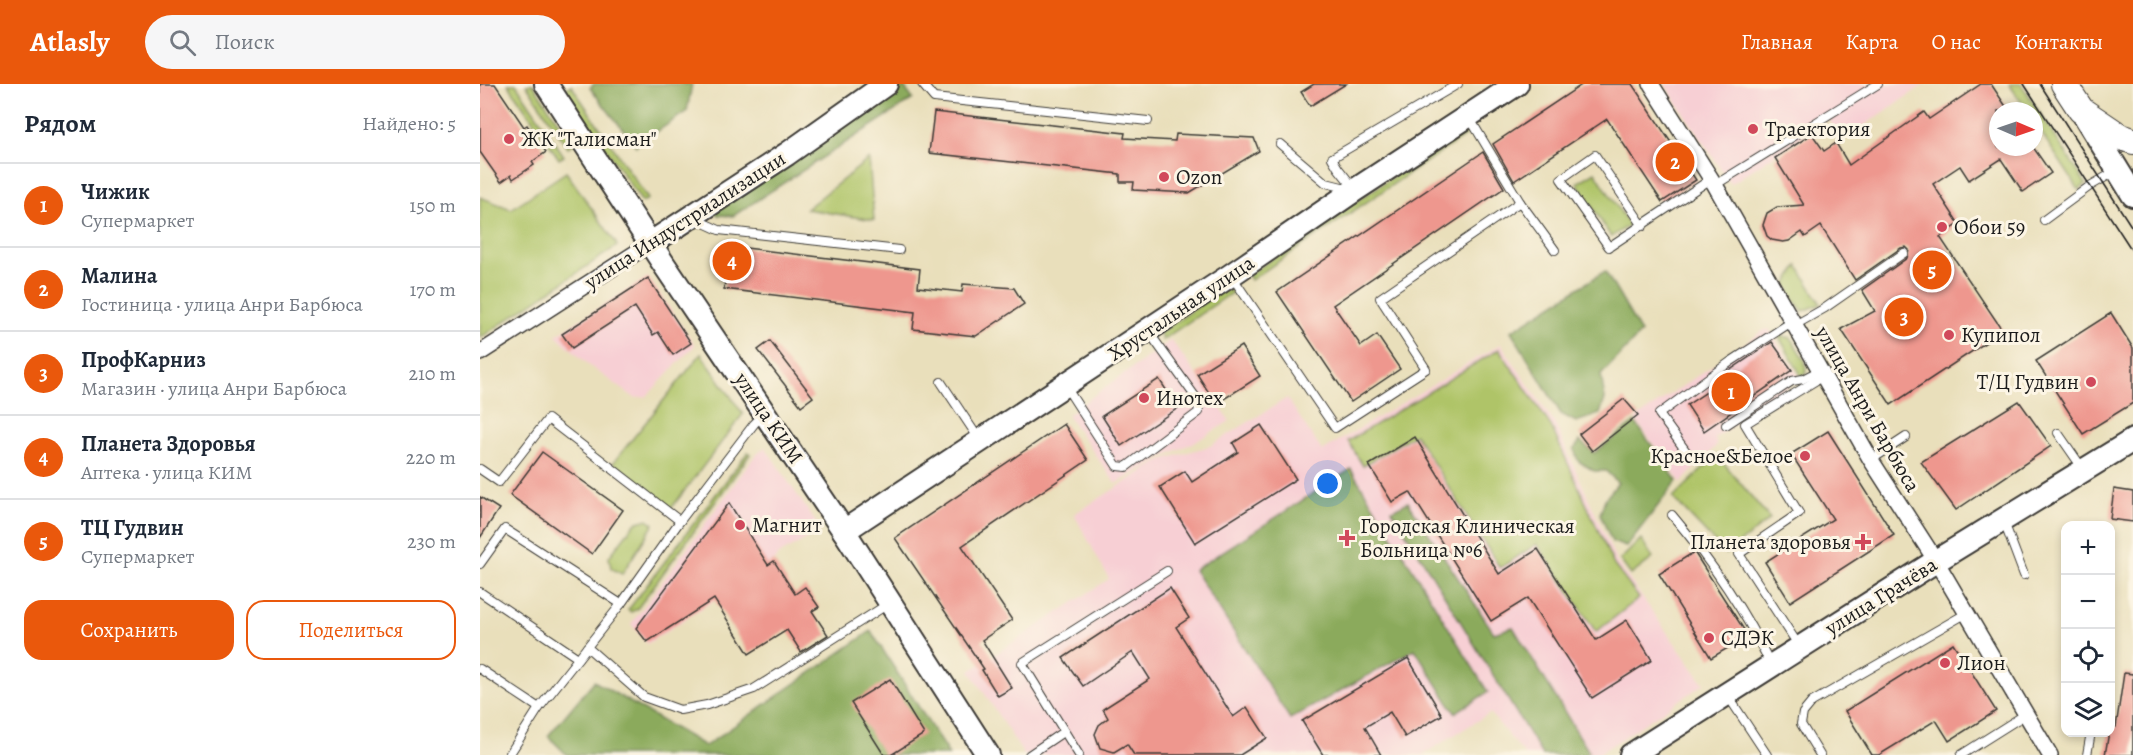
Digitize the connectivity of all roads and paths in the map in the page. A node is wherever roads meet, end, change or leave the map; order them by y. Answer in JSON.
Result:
{"nodes":[{"id":1,"x":886,"y":84,"type":"edge"},
{"id":2,"x":922,"y":84,"type":"edge"},
{"id":3,"x":1458,"y":84,"type":"edge"},
{"id":4,"x":1517,"y":84,"type":"edge"},
{"id":5,"x":1651,"y":84,"type":"edge"},
{"id":6,"x":1878,"y":84,"type":"edge"},
{"id":7,"x":2064,"y":84,"type":"edge"},
{"id":8,"x":549,"y":85,"type":"edge"},
{"id":9,"x":2081,"y":110,"type":"junction"},
{"id":10,"x":1468,"y":116,"type":"junction"},
{"id":11,"x":1148,"y":122,"type":"dead end"},
{"id":12,"x":2133,"y":141,"type":"edge"},
{"id":13,"x":1280,"y":144,"type":"dead end"},
{"id":14,"x":2117,"y":170,"type":"junction"},
{"id":15,"x":1713,"y":182,"type":"junction"},
{"id":16,"x":1355,"y":190,"type":"junction"},
{"id":17,"x":2133,"y":195,"type":"edge"},
{"id":18,"x":1520,"y":202,"type":"junction"},
{"id":19,"x":691,"y":217,"type":"junction"},
{"id":20,"x":2044,"y":220,"type":"dead end"},
{"id":21,"x":1643,"y":226,"type":"junction"},
{"id":22,"x":651,"y":243,"type":"junction"},
{"id":23,"x":899,"y":250,"type":"dead end"},
{"id":24,"x":1555,"y":250,"type":"dead end"},
{"id":25,"x":1904,"y":253,"type":"dead end"},
{"id":26,"x":1231,"y":274,"type":"junction"},
{"id":27,"x":1794,"y":323,"type":"junction"},
{"id":28,"x":1148,"y":330,"type":"junction"},
{"id":29,"x":480,"y":353,"type":"edge"},
{"id":30,"x":1821,"y":373,"type":"junction"},
{"id":31,"x":941,"y":381,"type":"dead end"},
{"id":32,"x":1064,"y":385,"type":"junction"},
{"id":33,"x":765,"y":413,"type":"junction"},
{"id":34,"x":1726,"y":425,"type":"dead end"},
{"id":35,"x":2058,"y":433,"type":"dead end"},
{"id":36,"x":1906,"y":437,"type":"dead end"},
{"id":37,"x":2133,"y":440,"type":"edge"},
{"id":38,"x":980,"y":441,"type":"junction"},
{"id":39,"x":1688,"y":454,"type":"dead end"},
{"id":40,"x":1871,"y":460,"type":"junction"},
{"id":41,"x":480,"y":469,"type":"edge"},
{"id":42,"x":2084,"y":470,"type":"junction"},
{"id":43,"x":1672,"y":515,"type":"dead end"},
{"id":44,"x":2003,"y":520,"type":"junction"},
{"id":45,"x":680,"y":521,"type":"junction"},
{"id":46,"x":844,"y":531,"type":"junction"},
{"id":47,"x":1936,"y":561,"type":"junction"},
{"id":48,"x":480,"y":564,"type":"edge"},
{"id":49,"x":1167,"y":570,"type":"dead end"},
{"id":50,"x":2024,"y":575,"type":"dead end"},
{"id":51,"x":480,"y":592,"type":"edge"},
{"id":52,"x":891,"y":603,"type":"junction"},
{"id":53,"x":621,"y":604,"type":"junction"},
{"id":54,"x":1967,"y":613,"type":"junction"},
{"id":55,"x":587,"y":647,"type":"junction"},
{"id":56,"x":1800,"y":648,"type":"junction"},
{"id":57,"x":578,"y":658,"type":"junction"},
{"id":58,"x":1772,"y":666,"type":"junction"},
{"id":59,"x":480,"y":669,"type":"edge"},
{"id":60,"x":1727,"y":694,"type":"junction"},
{"id":61,"x":539,"y":708,"type":"junction"},
{"id":62,"x":2026,"y":714,"type":"junction"},
{"id":63,"x":1063,"y":732,"type":"junction"},
{"id":64,"x":2090,"y":737,"type":"edge"},
{"id":65,"x":509,"y":755,"type":"edge"},
{"id":66,"x":988,"y":755,"type":"edge"},
{"id":67,"x":1029,"y":755,"type":"edge"},
{"id":68,"x":1079,"y":755,"type":"edge"},
{"id":69,"x":1631,"y":755,"type":"edge"},
{"id":70,"x":1767,"y":755,"type":"edge"},
{"id":71,"x":1820,"y":755,"type":"edge"},
{"id":72,"x":1961,"y":755,"type":"edge"},
{"id":73,"x":2050,"y":755,"type":"edge"},
{"id":74,"x":2087,"y":755,"type":"edge"}],
"edges":[{"from":1,"to":19,"type":"street","name":"улица Индустриализации"},
{"from":2,"to":11,"type":"lane"},
{"from":3,"to":16,"type":"lane"},
{"from":4,"to":10,"type":"street","name":"Хрустальная улица"},
{"from":5,"to":15,"type":"street","name":"улица Анри Барбюса"},
{"from":6,"to":15,"type":"lane"},
{"from":7,"to":9,"type":"main road"},
{"from":8,"to":22,"type":"street","name":"улица КИМ"},
{"from":9,"to":12,"type":"main road"},
{"from":9,"to":14,"type":"street"},
{"from":10,"to":16,"type":"street","name":"Хрустальная улица"},
{"from":10,"to":18,"type":"lane"},
{"from":13,"to":16,"type":"lane"},
{"from":14,"to":17,"type":"street"},
{"from":14,"to":20,"type":"lane"},
{"from":15,"to":21,"type":"lane"},
{"from":15,"to":27,"type":"street","name":"улица Анри Барбюса"},
{"from":16,"to":26,"type":"street","name":"Хрустальная улица"},
{"from":18,"to":24,"type":"lane"},
{"from":18,"to":26,"type":"lane"},
{"from":19,"to":22,"type":"street","name":"улица Индустриализации"},
{"from":19,"to":23,"type":"lane"},
{"from":21,"to":21,"type":"lane"},
{"from":22,"to":29,"type":"street","name":"улица Индустриализации"},
{"from":22,"to":33,"type":"street","name":"улица КИМ"},
{"from":25,"to":27,"type":"lane"},
{"from":26,"to":28,"type":"street","name":"Хрустальная улица"},
{"from":27,"to":30,"type":"street","name":"улица Анри Барбюса"},
{"from":27,"to":39,"type":"lane"},
{"from":28,"to":32,"type":"street","name":"Хрустальная улица"},
{"from":28,"to":32,"type":"lane"},
{"from":30,"to":34,"type":"lane"},
{"from":30,"to":40,"type":"street","name":"улица Анри Барбюса"},
{"from":30,"to":56,"type":"lane"},
{"from":31,"to":38,"type":"lane"},
{"from":32,"to":38,"type":"street","name":"Хрустальная улица"},
{"from":33,"to":45,"type":"lane"},
{"from":33,"to":46,"type":"street","name":"улица КИМ"},
{"from":35,"to":42,"type":"lane"},
{"from":36,"to":40,"type":"lane"},
{"from":37,"to":42,"type":"street","name":"улица Грачёва"},
{"from":38,"to":46,"type":"street","name":"Хрустальная улица"},
{"from":40,"to":47,"type":"street","name":"улица Анри Барбюса"},
{"from":41,"to":45,"type":"lane"},
{"from":42,"to":44,"type":"street","name":"улица Грачёва"},
{"from":43,"to":58,"type":"lane"},
{"from":44,"to":47,"type":"street","name":"улица Грачёва"},
{"from":44,"to":50,"type":"lane"},
{"from":45,"to":53,"type":"lane"},
{"from":46,"to":52,"type":"street","name":"улица КИМ"},
{"from":47,"to":54,"type":"street","name":"улица Анри Барбюса"},
{"from":47,"to":56,"type":"street","name":"улица Грачёва"},
{"from":48,"to":53,"type":"lane"},
{"from":49,"to":63,"type":"lane"},
{"from":51,"to":57,"type":"lane"},
{"from":52,"to":55,"type":"lane"},
{"from":52,"to":66,"type":"street","name":"улица КИМ"},
{"from":53,"to":55,"type":"lane"},
{"from":54,"to":62,"type":"street","name":"улица Анри Барбюса"},
{"from":54,"to":71,"type":"lane"},
{"from":55,"to":57,"type":"lane"},
{"from":56,"to":58,"type":"street","name":"улица Грачёва"},
{"from":57,"to":61,"type":"lane"},
{"from":58,"to":60,"type":"street","name":"улица Грачёва"},
{"from":59,"to":61,"type":"lane"},
{"from":60,"to":69,"type":"street","name":"улица Грачёва"},
{"from":60,"to":70,"type":"lane"},
{"from":61,"to":65,"type":"lane"},
{"from":62,"to":72,"type":"lane"},
{"from":62,"to":73,"type":"street","name":"улица Анри Барбюса"},
{"from":63,"to":67,"type":"lane"},
{"from":63,"to":68,"type":"lane"},
{"from":64,"to":74,"type":"lane"}]}
